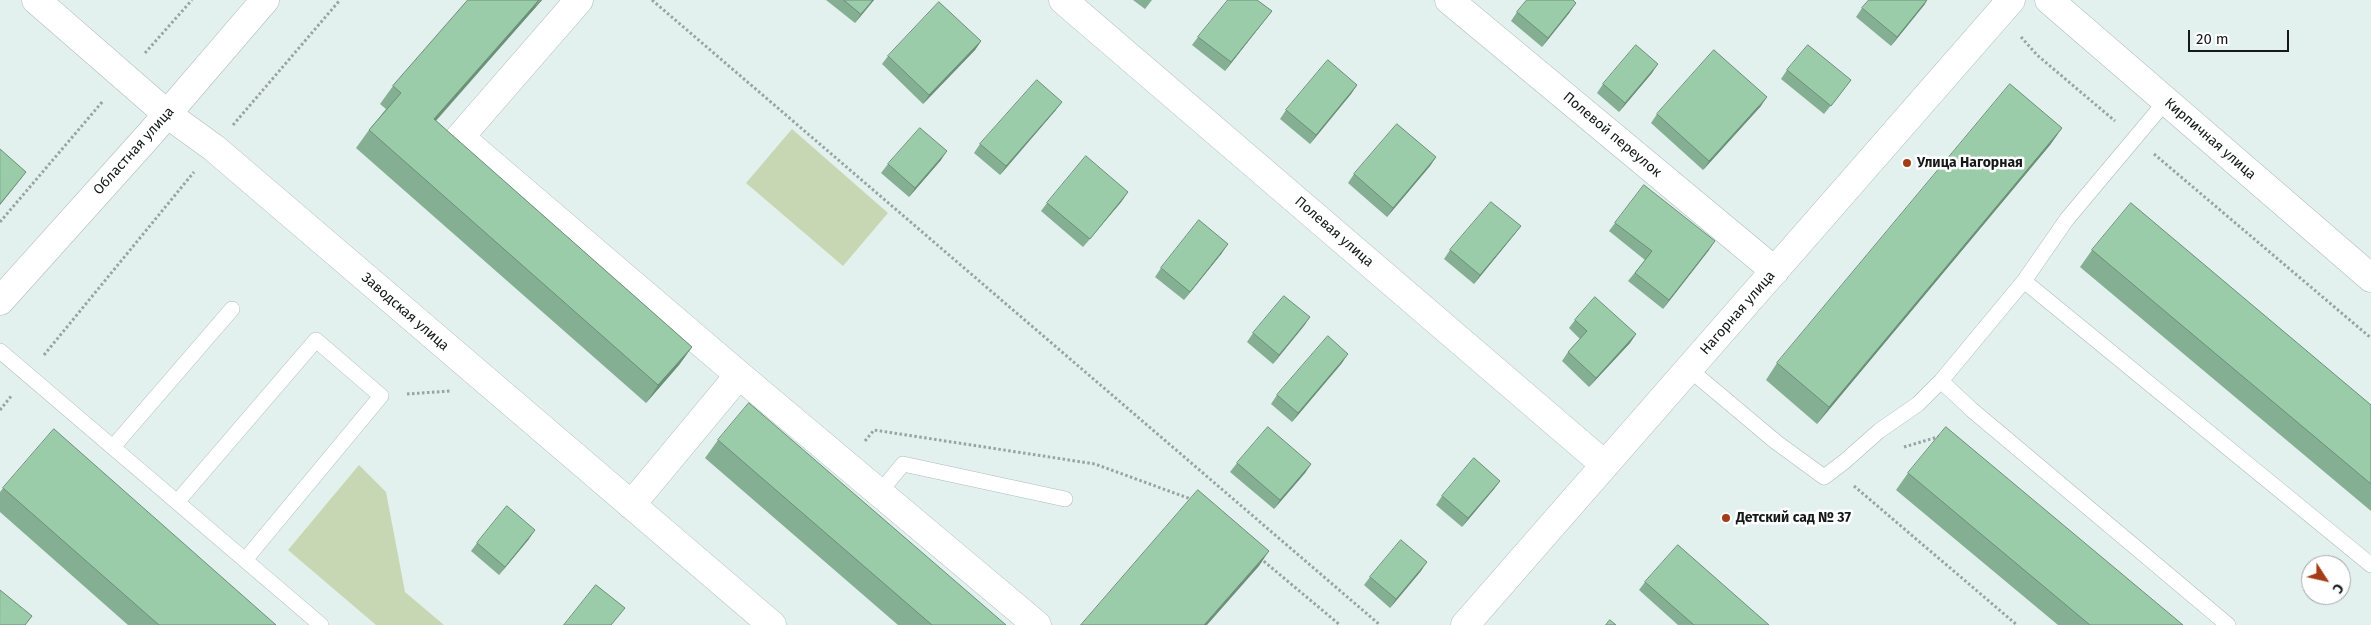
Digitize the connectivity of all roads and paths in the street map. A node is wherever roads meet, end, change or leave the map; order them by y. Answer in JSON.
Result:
{"nodes":[{"id":1,"x":36,"y":0,"type":"edge"},
{"id":2,"x":192,"y":0,"type":"edge"},
{"id":3,"x":266,"y":0,"type":"edge"},
{"id":4,"x":340,"y":0,"type":"edge"},
{"id":5,"x":579,"y":0,"type":"edge"},
{"id":6,"x":652,"y":0,"type":"edge"},
{"id":7,"x":1063,"y":0,"type":"edge"},
{"id":8,"x":1449,"y":0,"type":"edge"},
{"id":9,"x":2049,"y":0,"type":"edge"},
{"id":10,"x":2005,"y":7,"type":"edge"},
{"id":11,"x":125,"y":76,"type":"junction"},
{"id":12,"x":2166,"y":101,"type":"junction"},
{"id":13,"x":167,"y":114,"type":"junction"},
{"id":14,"x":2135,"y":138,"type":"junction"},
{"id":15,"x":214,"y":148,"type":"junction"},
{"id":16,"x":0,"y":222,"type":"edge"},
{"id":17,"x":1775,"y":271,"type":"junction"},
{"id":18,"x":2371,"y":278,"type":"edge"},
{"id":19,"x":2024,"y":281,"type":"junction"},
{"id":20,"x":0,"y":301,"type":"edge"},
{"id":21,"x":232,"y":309,"type":"dead end"},
{"id":22,"x":2371,"y":338,"type":"edge"},
{"id":23,"x":0,"y":351,"type":"edge"},
{"id":24,"x":1689,"y":369,"type":"junction"},
{"id":25,"x":28,"y":375,"type":"junction"},
{"id":26,"x":739,"y":375,"type":"junction"},
{"id":27,"x":1941,"y":381,"type":"junction"},
{"id":28,"x":494,"y":388,"type":"junction"},
{"id":29,"x":381,"y":396,"type":"junction"},
{"id":30,"x":0,"y":410,"type":"edge"},
{"id":31,"x":1992,"y":428,"type":"junction"},
{"id":32,"x":113,"y":447,"type":"junction"},
{"id":33,"x":1896,"y":449,"type":"dead end"},
{"id":34,"x":845,"y":463,"type":"junction"},
{"id":35,"x":1605,"y":464,"type":"junction"},
{"id":36,"x":1834,"y":469,"type":"junction"},
{"id":37,"x":880,"y":492,"type":"junction"},
{"id":38,"x":1065,"y":499,"type":"dead end"},
{"id":39,"x":177,"y":502,"type":"junction"},
{"id":40,"x":1195,"y":504,"type":"edge"},
{"id":41,"x":631,"y":505,"type":"junction"},
{"id":42,"x":1256,"y":555,"type":"edge"},
{"id":43,"x":245,"y":560,"type":"junction"},
{"id":44,"x":2371,"y":565,"type":"edge"},
{"id":45,"x":321,"y":625,"type":"edge"},
{"id":46,"x":772,"y":625,"type":"edge"},
{"id":47,"x":1037,"y":625,"type":"edge"},
{"id":48,"x":1340,"y":625,"type":"edge"},
{"id":49,"x":1380,"y":625,"type":"edge"},
{"id":50,"x":1465,"y":625,"type":"edge"},
{"id":51,"x":2018,"y":625,"type":"edge"},
{"id":52,"x":2228,"y":625,"type":"edge"}],
"edges":[{"from":1,"to":11,"type":"street","name":"Заводская улица"},
{"from":2,"to":11,"type":"path"},
{"from":3,"to":13,"type":"street","name":"Областная улица"},
{"from":4,"to":15,"type":"path"},
{"from":5,"to":26,"type":"street"},
{"from":6,"to":49,"type":"path"},
{"from":7,"to":35,"type":"street","name":"Полевая улица"},
{"from":8,"to":17,"type":"street","name":"Полевой переулок"},
{"from":9,"to":12,"type":"street","name":"Кирпичная улица"},
{"from":10,"to":14,"type":"path"},
{"from":10,"to":17,"type":"street","name":"Нагорная улица"},
{"from":11,"to":13,"type":"street","name":"Заводская улица"},
{"from":11,"to":16,"type":"path"},
{"from":12,"to":14,"type":"lane"},
{"from":12,"to":18,"type":"street","name":"Кирпичная улица"},
{"from":13,"to":15,"type":"street","name":"Заводская улица"},
{"from":13,"to":20,"type":"street","name":"Областная улица"},
{"from":14,"to":19,"type":"lane"},
{"from":14,"to":22,"type":"path"},
{"from":15,"to":25,"type":"path"},
{"from":15,"to":28,"type":"street","name":"Заводская улица"},
{"from":17,"to":24,"type":"street","name":"Нагорная улица"},
{"from":19,"to":27,"type":"lane"},
{"from":19,"to":44,"type":"lane"},
{"from":21,"to":32,"type":"lane"},
{"from":23,"to":25,"type":"lane"},
{"from":24,"to":35,"type":"street","name":"Нагорная улица"},
{"from":24,"to":36,"type":"lane"},
{"from":25,"to":30,"type":"path"},
{"from":25,"to":32,"type":"lane"},
{"from":26,"to":34,"type":"street"},
{"from":26,"to":41,"type":"street"},
{"from":27,"to":31,"type":"lane"},
{"from":27,"to":36,"type":"lane"},
{"from":28,"to":29,"type":"path"},
{"from":28,"to":41,"type":"street","name":"Заводская улица"},
{"from":29,"to":39,"type":"lane"},
{"from":29,"to":43,"type":"lane"},
{"from":31,"to":33,"type":"path"},
{"from":31,"to":52,"type":"lane"},
{"from":32,"to":39,"type":"lane"},
{"from":34,"to":37,"type":"street"},
{"from":34,"to":40,"type":"path"},
{"from":35,"to":50,"type":"street","name":"Нагорная улица"},
{"from":36,"to":51,"type":"path"},
{"from":37,"to":38,"type":"lane"},
{"from":37,"to":47,"type":"street"},
{"from":39,"to":43,"type":"lane"},
{"from":41,"to":46,"type":"street","name":"Заводская улица"},
{"from":42,"to":48,"type":"path"},
{"from":43,"to":45,"type":"lane"}]}
